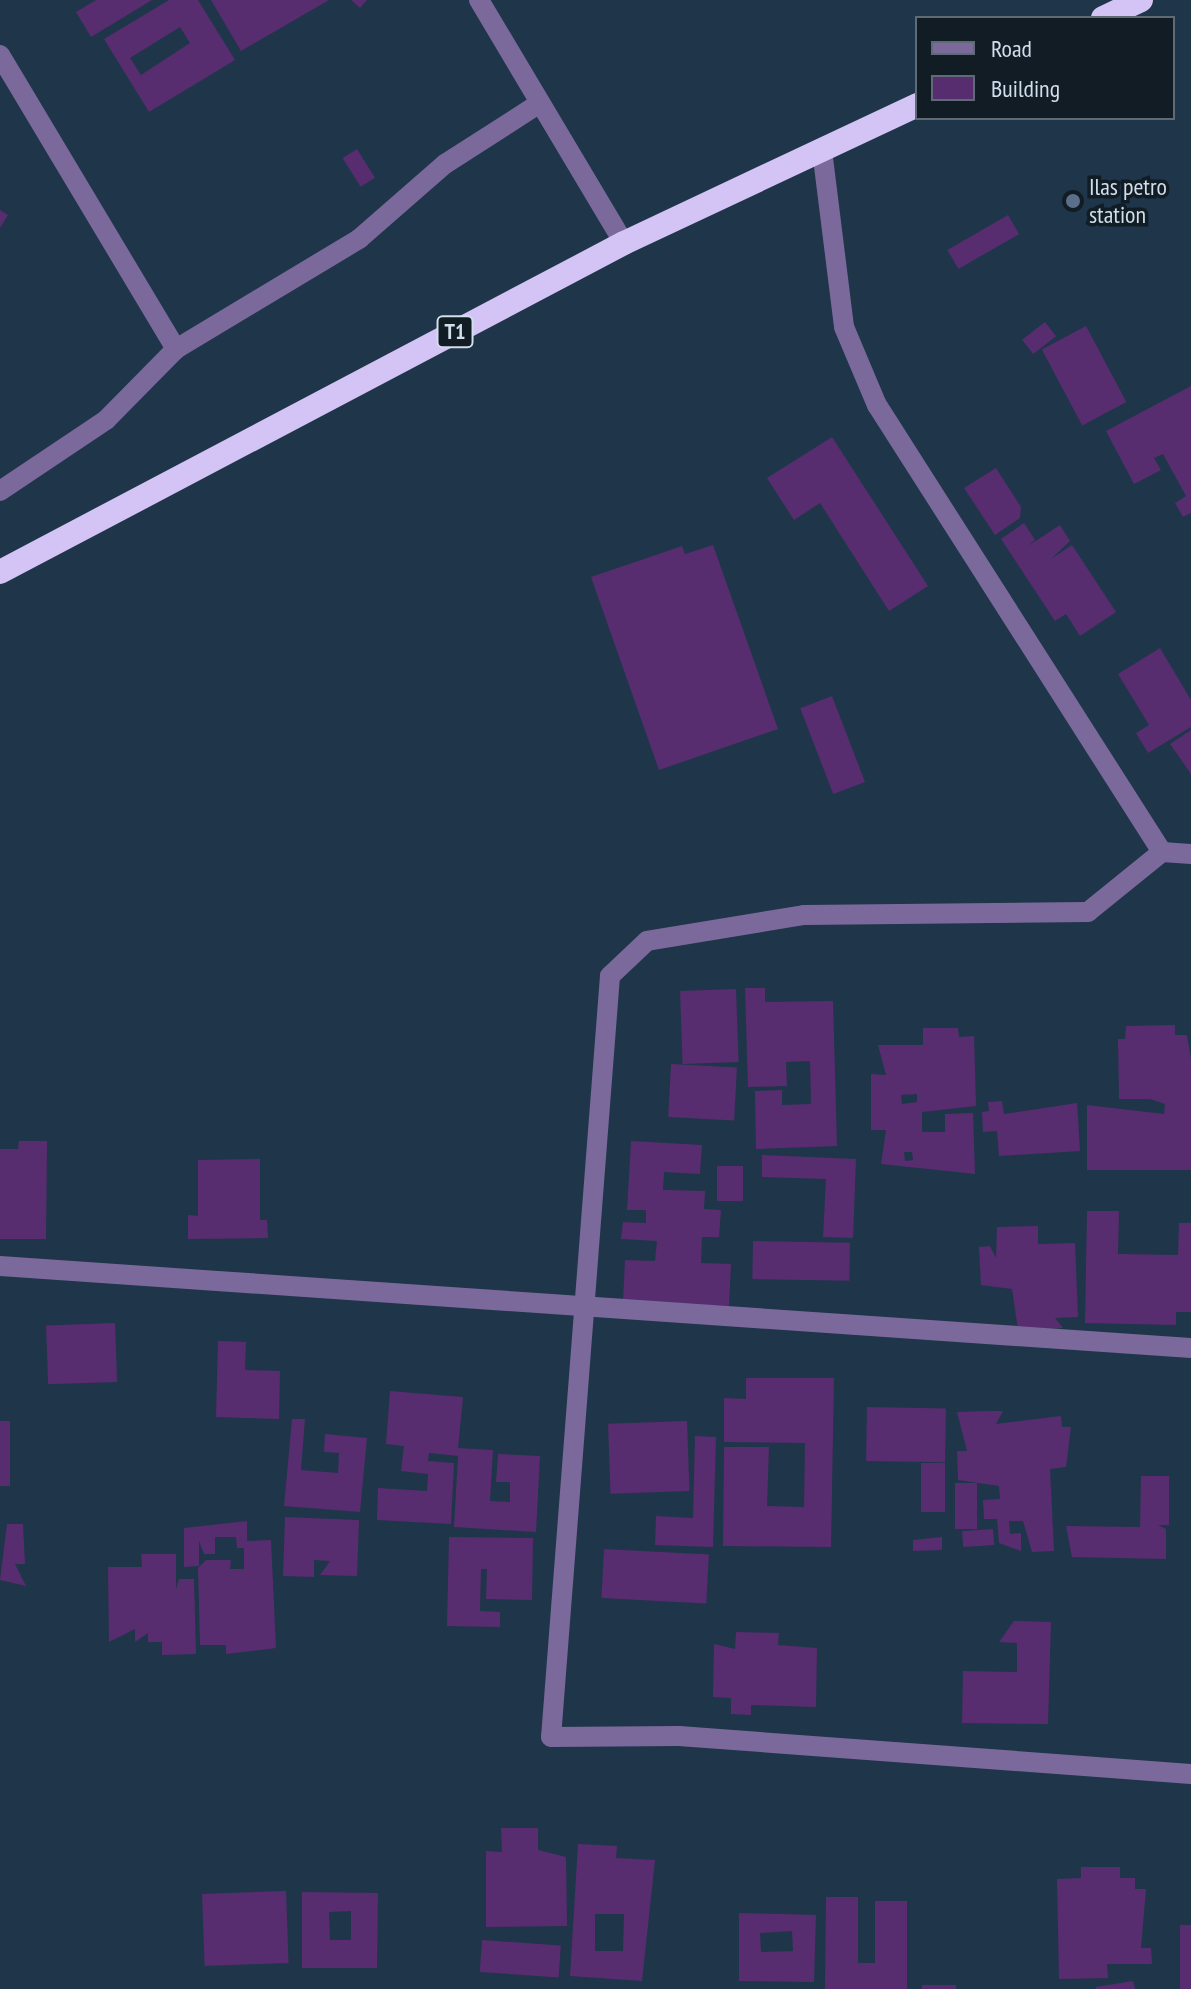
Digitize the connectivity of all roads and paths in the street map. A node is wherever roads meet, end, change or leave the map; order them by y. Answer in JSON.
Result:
{"nodes":[{"id":1,"x":479,"y":0,"type":"edge"},
{"id":2,"x":1141,"y":0,"type":"edge"},
{"id":3,"x":1107,"y":16,"type":"edge"},
{"id":4,"x":0,"y":55,"type":"edge"},
{"id":5,"x":540,"y":103,"type":"junction"},
{"id":6,"x":915,"y":106,"type":"edge"},
{"id":7,"x":822,"y":150,"type":"junction"},
{"id":8,"x":624,"y":243,"type":"junction"},
{"id":9,"x":176,"y":349,"type":"junction"},
{"id":10,"x":0,"y":491,"type":"edge"},
{"id":11,"x":0,"y":572,"type":"edge"},
{"id":12,"x":1162,"y":852,"type":"junction"},
{"id":13,"x":1191,"y":854,"type":"edge"},
{"id":14,"x":0,"y":1266,"type":"edge"},
{"id":15,"x":584,"y":1307,"type":"junction"},
{"id":16,"x":1191,"y":1348,"type":"edge"},
{"id":17,"x":1191,"y":1774,"type":"edge"}],
"edges":[{"from":1,"to":5,"type":"street"},
{"from":2,"to":3,"type":"highway"},
{"from":4,"to":9,"type":"street"},
{"from":5,"to":8,"type":"street"},
{"from":5,"to":9,"type":"street"},
{"from":6,"to":7,"type":"highway","number":"T1"},
{"from":7,"to":8,"type":"highway","number":"T1"},
{"from":7,"to":12,"type":"street"},
{"from":8,"to":11,"type":"highway","number":"T1"},
{"from":9,"to":10,"type":"street"},
{"from":12,"to":13,"type":"street"},
{"from":12,"to":15,"type":"street"},
{"from":14,"to":15,"type":"street"},
{"from":15,"to":16,"type":"street"},
{"from":15,"to":17,"type":"street"}]}
